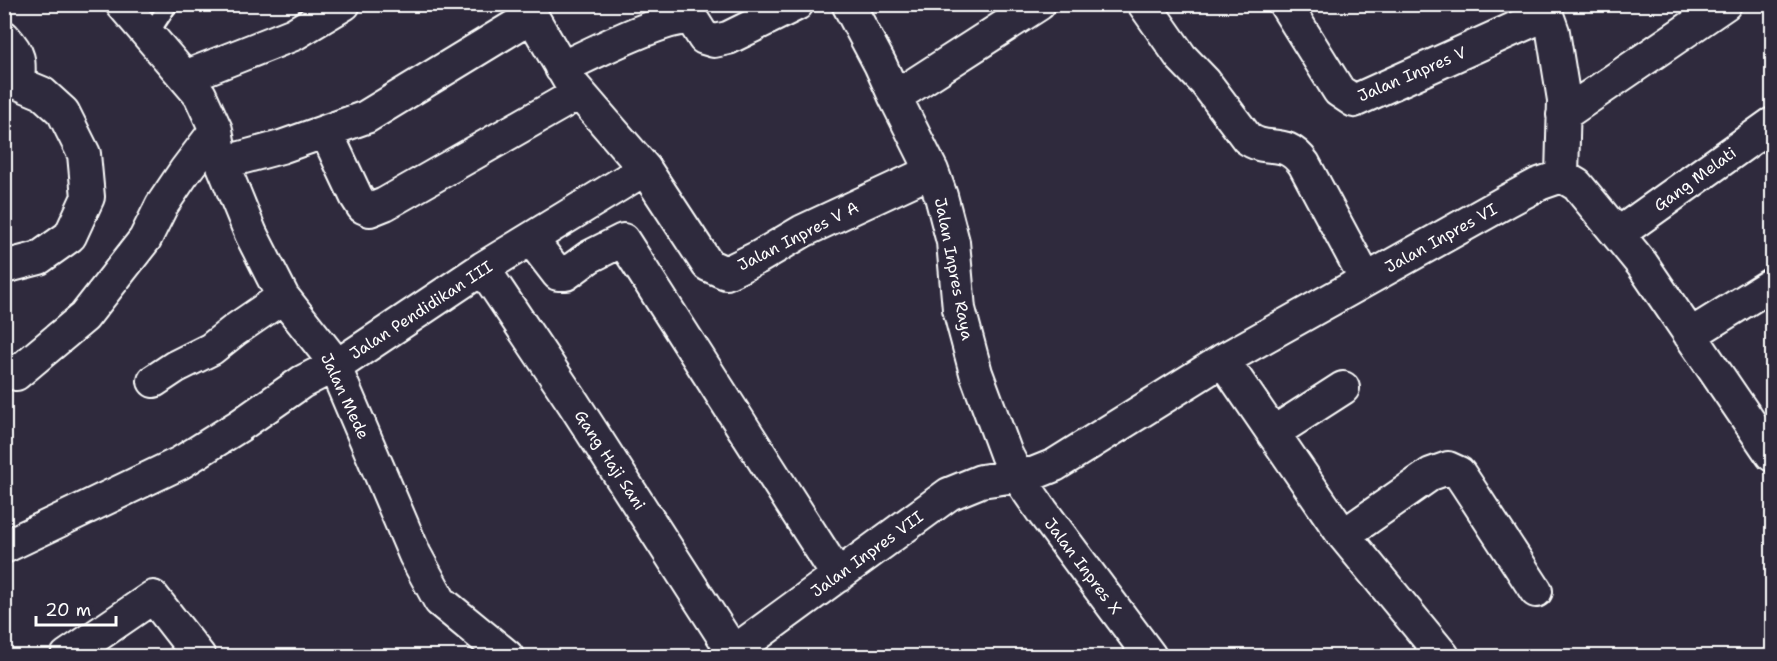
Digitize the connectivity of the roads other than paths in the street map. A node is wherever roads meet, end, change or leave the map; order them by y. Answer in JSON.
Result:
{"nodes":[{"id":1,"x":122,"y":4,"type":"edge"},
{"id":2,"x":169,"y":4,"type":"edge"},
{"id":3,"x":344,"y":4,"type":"edge"},
{"id":4,"x":797,"y":4,"type":"edge"},
{"id":5,"x":848,"y":4,"type":"edge"},
{"id":6,"x":1039,"y":4,"type":"edge"},
{"id":7,"x":1144,"y":4,"type":"edge"},
{"id":8,"x":1285,"y":4,"type":"edge"},
{"id":9,"x":1725,"y":4,"type":"edge"},
{"id":10,"x":1545,"y":9,"type":"edge"},
{"id":11,"x":528,"y":10,"type":"edge"},
{"id":12,"x":148,"y":36,"type":"junction"},
{"id":13,"x":4,"y":37,"type":"edge"},
{"id":14,"x":185,"y":76,"type":"junction"},
{"id":15,"x":570,"y":81,"type":"junction"},
{"id":16,"x":11,"y":82,"type":"edge"},
{"id":17,"x":895,"y":97,"type":"junction"},
{"id":18,"x":1563,"y":115,"type":"junction"},
{"id":19,"x":1773,"y":124,"type":"edge"},
{"id":20,"x":216,"y":130,"type":"junction"},
{"id":21,"x":326,"y":132,"type":"junction"},
{"id":22,"x":222,"y":163,"type":"junction"},
{"id":23,"x":645,"y":169,"type":"junction"},
{"id":24,"x":932,"y":171,"type":"junction"},
{"id":25,"x":1562,"y":176,"type":"junction"},
{"id":26,"x":1618,"y":234,"type":"junction"},
{"id":27,"x":531,"y":239,"type":"junction"},
{"id":28,"x":5,"y":267,"type":"edge"},
{"id":29,"x":483,"y":268,"type":"junction"},
{"id":30,"x":1366,"y":280,"type":"junction"},
{"id":31,"x":1773,"y":284,"type":"edge"},
{"id":32,"x":283,"y":297,"type":"junction"},
{"id":33,"x":1690,"y":335,"type":"junction"},
{"id":34,"x":1223,"y":360,"type":"junction"},
{"id":35,"x":334,"y":365,"type":"junction"},
{"id":36,"x":16,"y":374,"type":"dead end"},
{"id":37,"x":154,"y":381,"type":"dead end"},
{"id":38,"x":1343,"y":388,"type":"dead end"},
{"id":39,"x":1274,"y":433,"type":"junction"},
{"id":40,"x":1773,"y":455,"type":"edge"},
{"id":41,"x":1017,"y":475,"type":"junction"},
{"id":42,"x":1344,"y":535,"type":"junction"},
{"id":43,"x":4,"y":547,"type":"edge"},
{"id":44,"x":838,"y":576,"type":"junction"},
{"id":45,"x":1536,"y":591,"type":"dead end"},
{"id":46,"x":731,"y":655,"type":"edge"},
{"id":47,"x":67,"y":657,"type":"edge"},
{"id":48,"x":199,"y":657,"type":"edge"},
{"id":49,"x":507,"y":657,"type":"edge"},
{"id":50,"x":1150,"y":657,"type":"edge"},
{"id":51,"x":1443,"y":657,"type":"edge"}],
"edges":[{"from":1,"to":12,"type":"street","name":"Jalan Mede"},
{"from":2,"to":12,"type":"lane"},
{"from":3,"to":14,"type":"street"},
{"from":4,"to":15,"type":"street"},
{"from":5,"to":17,"type":"street","name":"Jalan Inpres Raya"},
{"from":6,"to":17,"type":"street"},
{"from":7,"to":30,"type":"street"},
{"from":8,"to":10,"type":"street","name":"Jalan Inpres V"},
{"from":9,"to":18,"type":"street"},
{"from":10,"to":18,"type":"street","name":"Jalan Inpres V"},
{"from":11,"to":15,"type":"street","name":"Jalan Inpres V A"},
{"from":11,"to":21,"type":"street"},
{"from":12,"to":14,"type":"street","name":"Jalan Mede"},
{"from":13,"to":16,"type":"street"},
{"from":14,"to":20,"type":"street","name":"Jalan Mede"},
{"from":15,"to":21,"type":"street"},
{"from":15,"to":23,"type":"street","name":"Jalan Inpres V A"},
{"from":16,"to":28,"type":"street"},
{"from":17,"to":24,"type":"street","name":"Jalan Inpres Raya"},
{"from":18,"to":25,"type":"street","name":"Jalan Inpres V"},
{"from":19,"to":26,"type":"street","name":"Gang Melati"},
{"from":20,"to":22,"type":"street","name":"Jalan Mede"},
{"from":20,"to":36,"type":"street"},
{"from":21,"to":22,"type":"street"},
{"from":22,"to":32,"type":"street","name":"Jalan Mede"},
{"from":23,"to":24,"type":"street","name":"Jalan Inpres V A"},
{"from":23,"to":27,"type":"street","name":"Jalan Pendidikan III"},
{"from":24,"to":41,"type":"street","name":"Jalan Inpres Raya"},
{"from":25,"to":26,"type":"street"},
{"from":25,"to":30,"type":"street","name":"Jalan Inpres VI"},
{"from":26,"to":33,"type":"street"},
{"from":27,"to":29,"type":"street","name":"Jalan Pendidikan III"},
{"from":27,"to":44,"type":"street"},
{"from":29,"to":35,"type":"street","name":"Jalan Pendidikan III"},
{"from":29,"to":46,"type":"street","name":"Gang Haji Sani"},
{"from":30,"to":34,"type":"street","name":"Jalan Inpres VI"},
{"from":31,"to":33,"type":"street"},
{"from":32,"to":35,"type":"street","name":"Jalan Mede"},
{"from":32,"to":37,"type":"street"},
{"from":33,"to":40,"type":"street"},
{"from":34,"to":39,"type":"street"},
{"from":34,"to":41,"type":"street","name":"Jalan Inpres VI"},
{"from":35,"to":43,"type":"street","name":"Jalan Pendidikan III"},
{"from":35,"to":49,"type":"street","name":"Jalan Mede"},
{"from":38,"to":39,"type":"street"},
{"from":39,"to":42,"type":"street"},
{"from":41,"to":44,"type":"street","name":"Jalan Inpres VII"},
{"from":41,"to":50,"type":"street","name":"Jalan Inpres X"},
{"from":42,"to":45,"type":"street"},
{"from":42,"to":51,"type":"street"},
{"from":44,"to":46,"type":"street","name":"Jalan Inpres VII"},
{"from":47,"to":48,"type":"street"}]}
